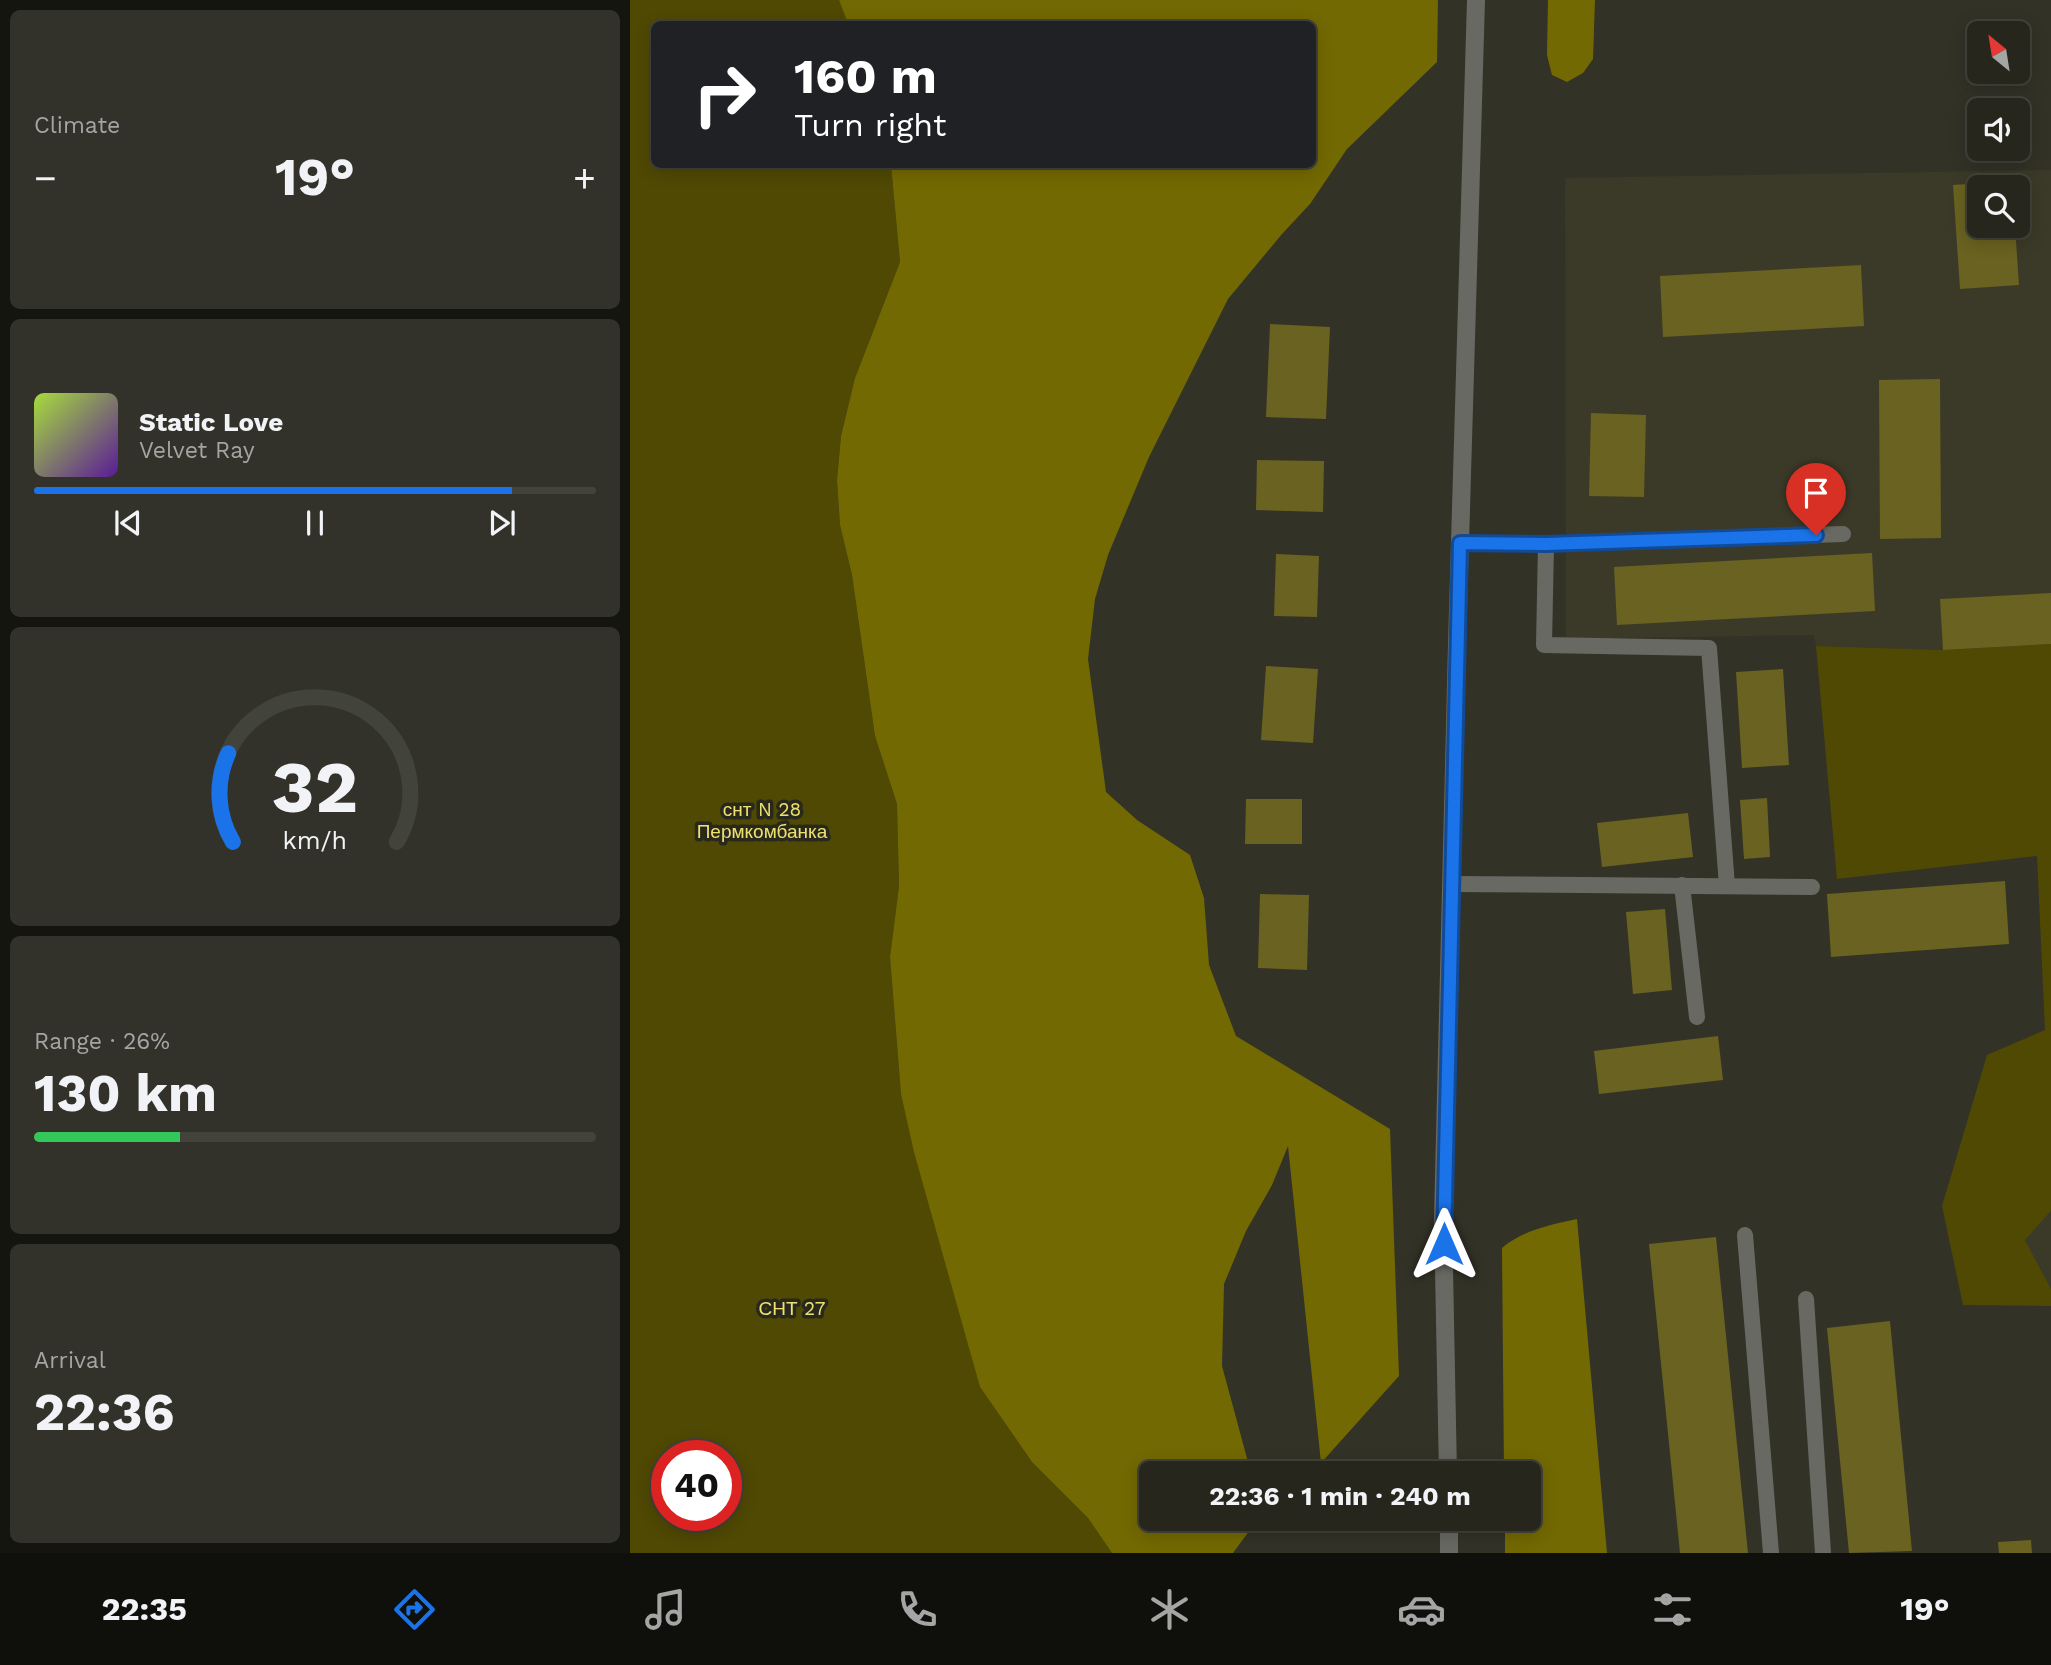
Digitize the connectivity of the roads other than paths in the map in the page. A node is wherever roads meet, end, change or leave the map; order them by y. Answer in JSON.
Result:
{"nodes":[{"id":1,"x":1476,"y":0,"type":"edge"},
{"id":2,"x":1843,"y":534,"type":"dead end"},
{"id":3,"x":1460,"y":543,"type":"junction"},
{"id":4,"x":1546,"y":544,"type":"junction"},
{"id":5,"x":1451,"y":884,"type":"junction"},
{"id":6,"x":1682,"y":886,"type":"junction"},
{"id":7,"x":1727,"y":886,"type":"junction"},
{"id":8,"x":1812,"y":887,"type":"dead end"},
{"id":9,"x":1697,"y":1017,"type":"dead end"},
{"id":10,"x":1745,"y":1235,"type":"dead end"},
{"id":11,"x":1806,"y":1298,"type":"dead end"},
{"id":12,"x":1448,"y":1461,"type":"edge"},
{"id":13,"x":1449,"y":1531,"type":"edge"},
{"id":14,"x":1449,"y":1553,"type":"edge"},
{"id":15,"x":1771,"y":1553,"type":"edge"},
{"id":16,"x":1823,"y":1553,"type":"edge"}],
"edges":[{"from":1,"to":3,"type":"street"},
{"from":2,"to":4,"type":"lane"},
{"from":3,"to":4,"type":"lane"},
{"from":3,"to":5,"type":"street"},
{"from":4,"to":7,"type":"lane"},
{"from":5,"to":6,"type":"lane"},
{"from":5,"to":12,"type":"street"},
{"from":6,"to":7,"type":"lane"},
{"from":6,"to":9,"type":"lane"},
{"from":7,"to":8,"type":"lane"},
{"from":10,"to":15,"type":"lane"},
{"from":11,"to":16,"type":"lane"},
{"from":13,"to":14,"type":"street"}]}
